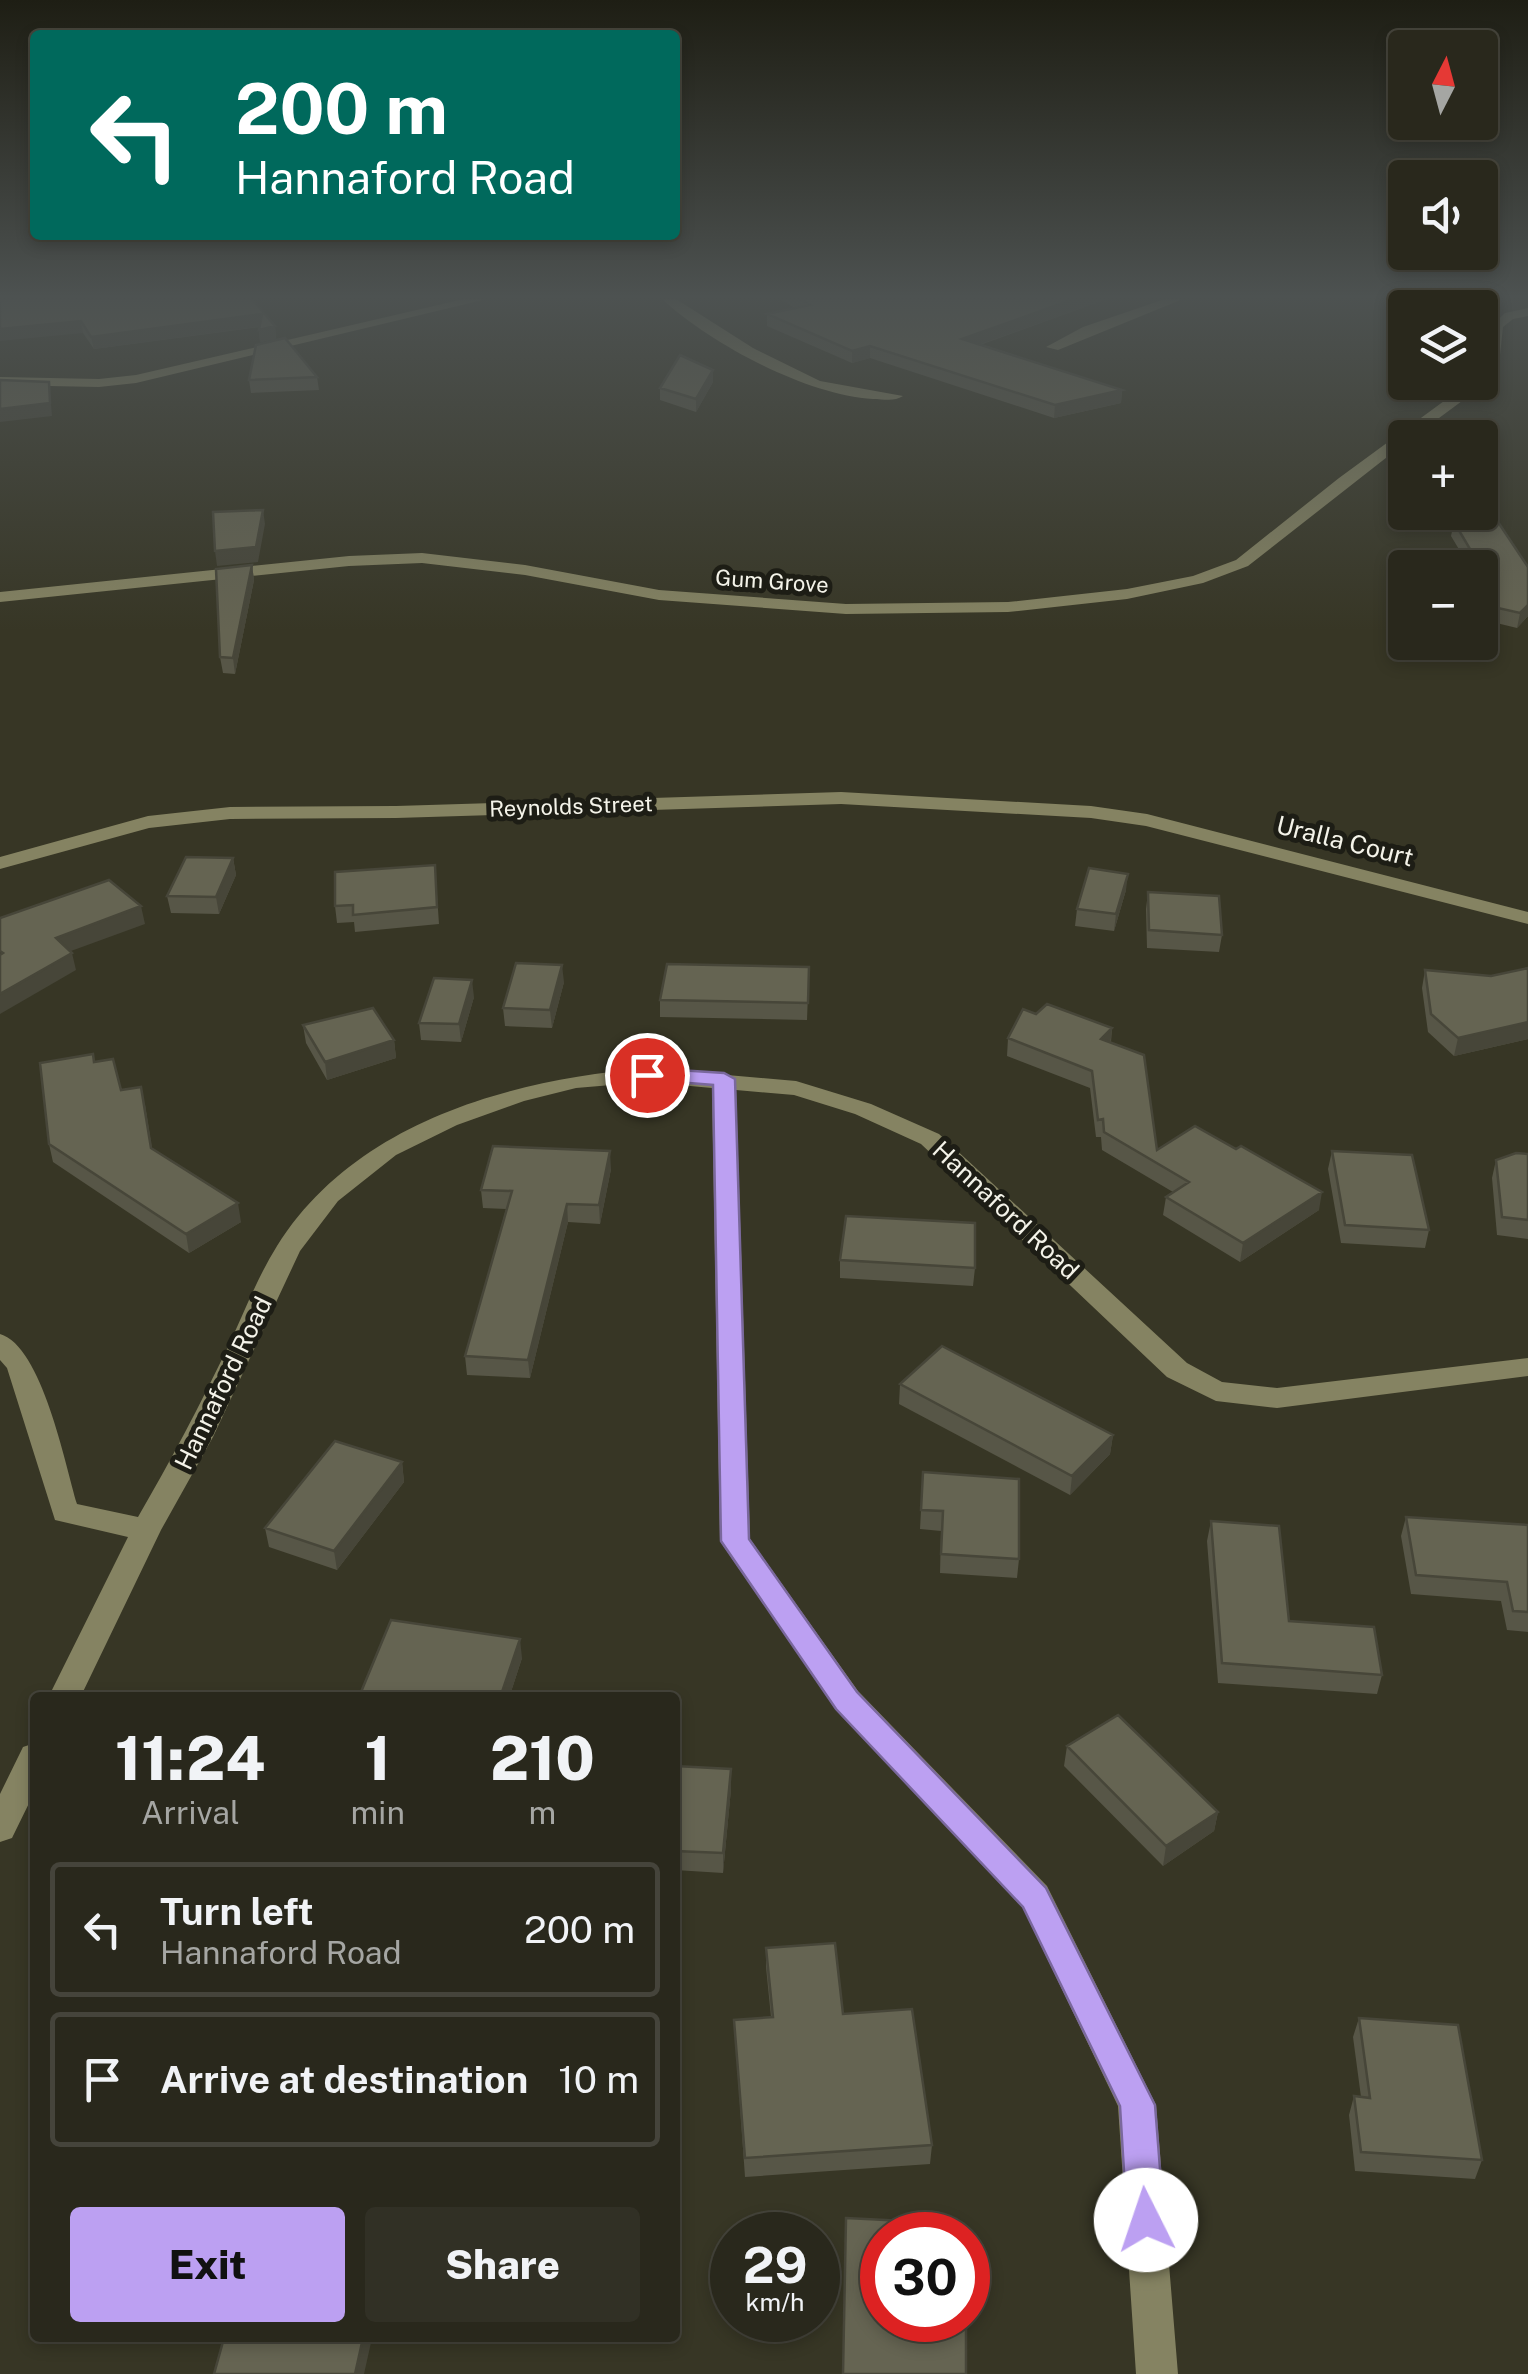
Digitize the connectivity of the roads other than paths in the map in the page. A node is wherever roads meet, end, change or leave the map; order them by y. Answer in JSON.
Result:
{"nodes":[{"id":1,"x":1441,"y":410,"type":"edge"},
{"id":2,"x":0,"y":597,"type":"edge"},
{"id":3,"x":1148,"y":820,"type":"joint"},
{"id":4,"x":0,"y":863,"type":"edge"},
{"id":5,"x":1528,"y":918,"type":"edge"},
{"id":6,"x":724,"y":1079,"type":"junction"},
{"id":7,"x":0,"y":1343,"type":"edge"},
{"id":8,"x":1528,"y":1367,"type":"edge"},
{"id":9,"x":146,"y":1530,"type":"junction"},
{"id":10,"x":67,"y":1692,"type":"edge"},
{"id":11,"x":30,"y":1766,"type":"edge"},
{"id":12,"x":0,"y":1828,"type":"edge"},
{"id":13,"x":1157,"y":2374,"type":"edge"}],
"edges":[{"from":1,"to":2,"type":"street","name":"Gum Grove"},
{"from":3,"to":4,"type":"street","name":"Reynolds Street"},
{"from":3,"to":5,"type":"street","name":"Uralla Court"},
{"from":6,"to":8,"type":"street","name":"Hannaford Road"},
{"from":6,"to":9,"type":"street","name":"Hannaford Road"},
{"from":6,"to":13,"type":"street"},
{"from":7,"to":9,"type":"street"},
{"from":9,"to":10,"type":"street","name":"Hannaford Road"},
{"from":11,"to":12,"type":"street"}]}
